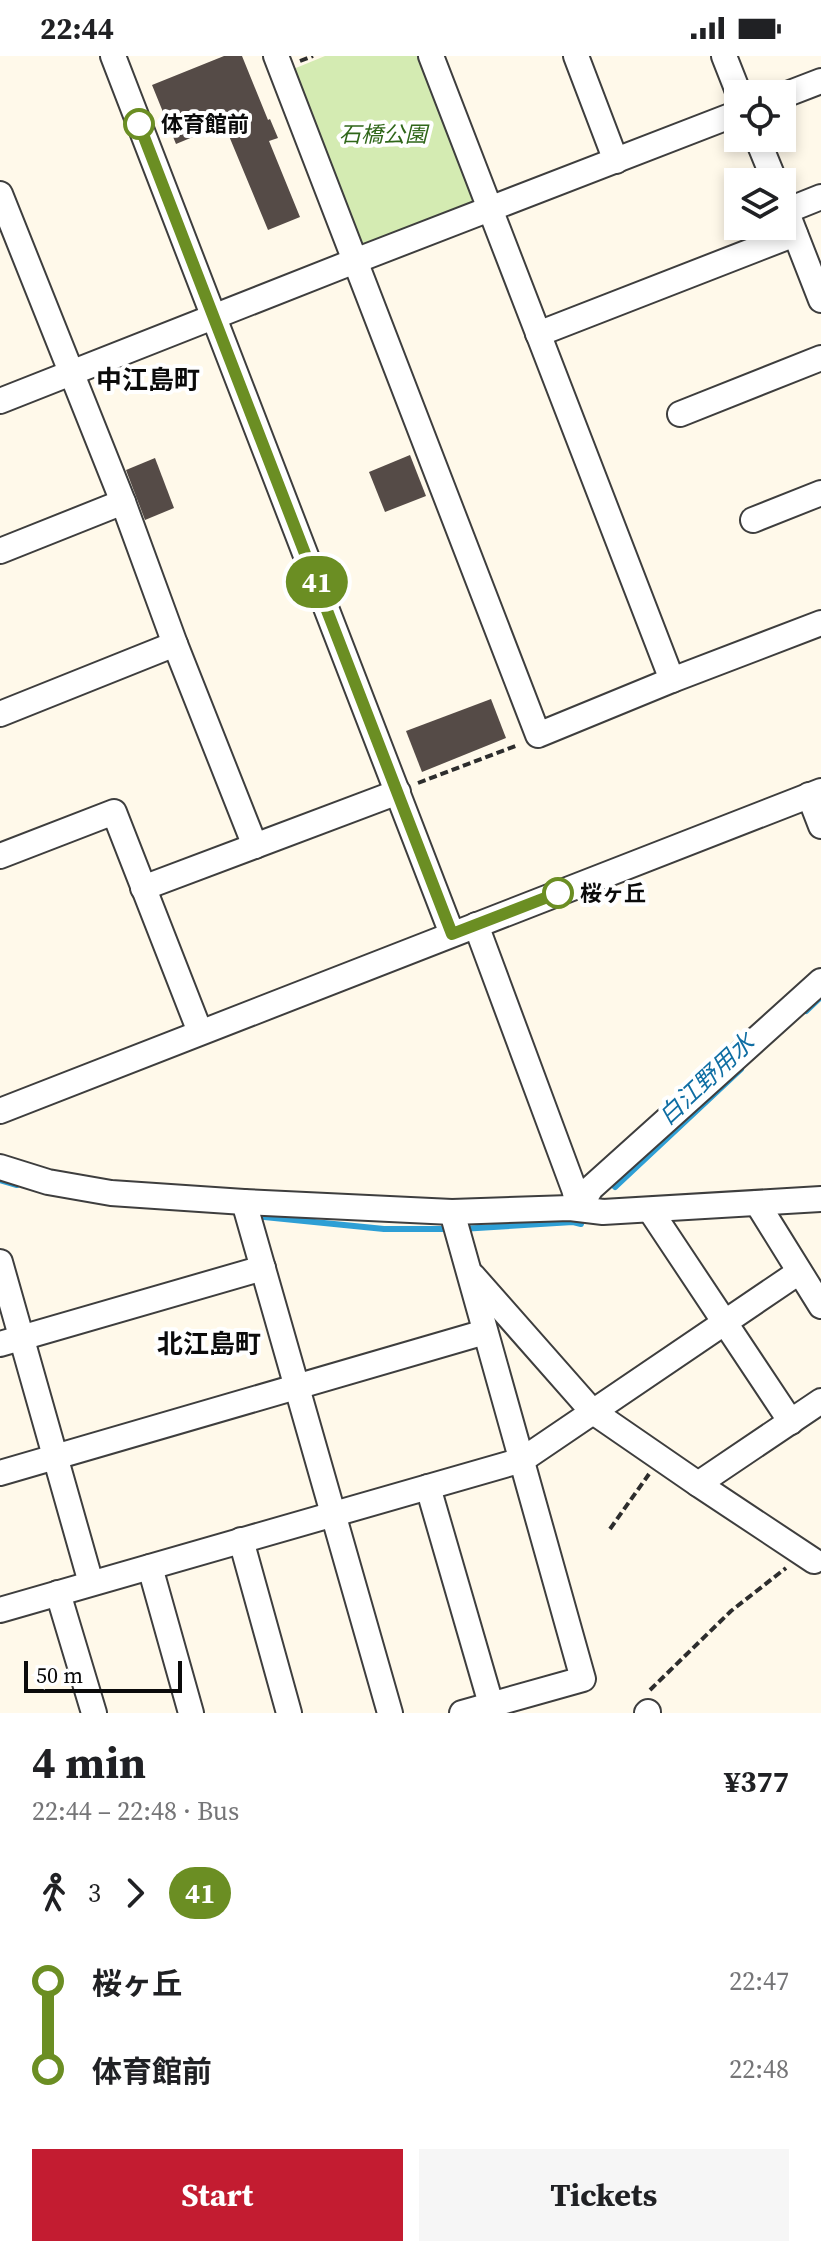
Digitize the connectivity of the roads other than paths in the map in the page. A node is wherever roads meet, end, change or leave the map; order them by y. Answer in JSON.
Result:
{"nodes":[{"id":1,"x":113,"y":56,"type":"edge"},
{"id":2,"x":276,"y":56,"type":"edge"},
{"id":3,"x":431,"y":56,"type":"edge"},
{"id":4,"x":576,"y":56,"type":"edge"},
{"id":5,"x":724,"y":56,"type":"edge"},
{"id":6,"x":733,"y":80,"type":"edge"},
{"id":7,"x":821,"y":81,"type":"edge"},
{"id":8,"x":796,"y":91,"type":"edge"},
{"id":9,"x":724,"y":119,"type":"edge"},
{"id":10,"x":616,"y":161,"type":"junction"},
{"id":11,"x":0,"y":194,"type":"edge"},
{"id":12,"x":821,"y":197,"type":"edge"},
{"id":13,"x":796,"y":202,"type":"edge"},
{"id":14,"x":491,"y":210,"type":"junction"},
{"id":15,"x":796,"y":237,"type":"edge"},
{"id":16,"x":780,"y":240,"type":"edge"},
{"id":17,"x":10,"y":248,"type":"edge"},
{"id":18,"x":355,"y":261,"type":"junction"},
{"id":19,"x":821,"y":300,"type":"edge"},
{"id":20,"x":215,"y":318,"type":"junction"},
{"id":21,"x":538,"y":334,"type":"junction"},
{"id":22,"x":821,"y":358,"type":"edge"},
{"id":23,"x":71,"y":374,"type":"junction"},
{"id":24,"x":0,"y":401,"type":"edge"},
{"id":25,"x":680,"y":414,"type":"dead end"},
{"id":26,"x":821,"y":493,"type":"edge"},
{"id":27,"x":123,"y":502,"type":"junction"},
{"id":28,"x":753,"y":520,"type":"dead end"},
{"id":29,"x":0,"y":551,"type":"edge"},
{"id":30,"x":821,"y":623,"type":"edge"},
{"id":31,"x":175,"y":644,"type":"junction"},
{"id":32,"x":672,"y":680,"type":"junction"},
{"id":33,"x":2,"y":709,"type":"edge"},
{"id":34,"x":407,"y":788,"type":"junction"},
{"id":35,"x":815,"y":793,"type":"edge"},
{"id":36,"x":821,"y":826,"type":"edge"},
{"id":37,"x":255,"y":846,"type":"junction"},
{"id":38,"x":0,"y":856,"type":"edge"},
{"id":39,"x":143,"y":888,"type":"junction"},
{"id":40,"x":476,"y":925,"type":"junction"},
{"id":41,"x":452,"y":934,"type":"junction"},
{"id":42,"x":821,"y":981,"type":"edge"},
{"id":43,"x":200,"y":1032,"type":"junction"},
{"id":44,"x":0,"y":1111,"type":"edge"},
{"id":45,"x":0,"y":1167,"type":"edge"},
{"id":46,"x":821,"y":1199,"type":"edge"},
{"id":47,"x":244,"y":1202,"type":"junction"},
{"id":48,"x":757,"y":1203,"type":"junction"},
{"id":49,"x":579,"y":1208,"type":"junction"},
{"id":50,"x":650,"y":1210,"type":"junction"},
{"id":51,"x":455,"y":1223,"type":"junction"},
{"id":52,"x":0,"y":1262,"type":"edge"},
{"id":53,"x":263,"y":1268,"type":"junction"},
{"id":54,"x":469,"y":1271,"type":"junction"},
{"id":55,"x":799,"y":1272,"type":"junction"},
{"id":56,"x":821,"y":1306,"type":"edge"},
{"id":57,"x":724,"y":1321,"type":"junction"},
{"id":58,"x":485,"y":1332,"type":"junction"},
{"id":59,"x":10,"y":1341,"type":"edge"},
{"id":60,"x":298,"y":1387,"type":"junction"},
{"id":61,"x":821,"y":1401,"type":"edge"},
{"id":62,"x":592,"y":1411,"type":"junction"},
{"id":63,"x":791,"y":1422,"type":"junction"},
{"id":64,"x":54,"y":1457,"type":"junction"},
{"id":65,"x":522,"y":1460,"type":"junction"},
{"id":66,"x":0,"y":1473,"type":"edge"},
{"id":67,"x":698,"y":1484,"type":"junction"},
{"id":68,"x":428,"y":1487,"type":"junction"},
{"id":69,"x":333,"y":1513,"type":"junction"},
{"id":70,"x":241,"y":1540,"type":"junction"},
{"id":71,"x":809,"y":1558,"type":"road end"},
{"id":72,"x":150,"y":1567,"type":"junction"},
{"id":73,"x":91,"y":1583,"type":"junction"},
{"id":74,"x":58,"y":1593,"type":"junction"},
{"id":75,"x":0,"y":1610,"type":"edge"},
{"id":76,"x":491,"y":1704,"type":"junction"},
{"id":77,"x":94,"y":1713,"type":"edge"},
{"id":78,"x":191,"y":1713,"type":"edge"},
{"id":79,"x":289,"y":1713,"type":"edge"},
{"id":80,"x":390,"y":1713,"type":"edge"},
{"id":81,"x":462,"y":1713,"type":"edge"}],
"edges":[{"from":1,"to":20,"type":"street"},
{"from":2,"to":18,"type":"street"},
{"from":3,"to":14,"type":"street"},
{"from":4,"to":10,"type":"street"},
{"from":5,"to":6,"type":"street"},
{"from":7,"to":8,"type":"street"},
{"from":9,"to":10,"type":"street"},
{"from":10,"to":14,"type":"street"},
{"from":11,"to":17,"type":"street"},
{"from":12,"to":13,"type":"street"},
{"from":14,"to":18,"type":"street"},
{"from":14,"to":21,"type":"street"},
{"from":15,"to":19,"type":"street"},
{"from":16,"to":21,"type":"street"},
{"from":17,"to":23,"type":"street"},
{"from":18,"to":20,"type":"street"},
{"from":18,"to":32,"type":"street"},
{"from":20,"to":23,"type":"street"},
{"from":20,"to":34,"type":"street"},
{"from":21,"to":32,"type":"street"},
{"from":22,"to":25,"type":"street"},
{"from":23,"to":24,"type":"street"},
{"from":23,"to":27,"type":"street"},
{"from":26,"to":28,"type":"street"},
{"from":27,"to":29,"type":"street"},
{"from":27,"to":31,"type":"street"},
{"from":30,"to":32,"type":"street"},
{"from":31,"to":33,"type":"street"},
{"from":31,"to":37,"type":"street"},
{"from":34,"to":37,"type":"street"},
{"from":34,"to":41,"type":"street"},
{"from":35,"to":36,"type":"street"},
{"from":35,"to":40,"type":"street"},
{"from":37,"to":39,"type":"street"},
{"from":38,"to":39,"type":"street"},
{"from":39,"to":43,"type":"street"},
{"from":40,"to":41,"type":"street"},
{"from":40,"to":49,"type":"street"},
{"from":41,"to":43,"type":"street"},
{"from":42,"to":49,"type":"street"},
{"from":43,"to":44,"type":"street"},
{"from":45,"to":47,"type":"street"},
{"from":46,"to":48,"type":"street"},
{"from":47,"to":51,"type":"street"},
{"from":47,"to":53,"type":"street"},
{"from":48,"to":50,"type":"street"},
{"from":48,"to":55,"type":"street"},
{"from":49,"to":50,"type":"street"},
{"from":49,"to":51,"type":"street"},
{"from":50,"to":57,"type":"street"},
{"from":51,"to":54,"type":"street"},
{"from":52,"to":59,"type":"street"},
{"from":53,"to":59,"type":"street"},
{"from":53,"to":60,"type":"street"},
{"from":54,"to":58,"type":"street"},
{"from":54,"to":62,"type":"street"},
{"from":55,"to":56,"type":"street"},
{"from":55,"to":57,"type":"street"},
{"from":57,"to":62,"type":"street"},
{"from":57,"to":63,"type":"street"},
{"from":58,"to":60,"type":"street"},
{"from":58,"to":65,"type":"street"},
{"from":59,"to":64,"type":"street"},
{"from":60,"to":64,"type":"street"},
{"from":60,"to":69,"type":"street"},
{"from":61,"to":63,"type":"street"},
{"from":62,"to":65,"type":"street"},
{"from":62,"to":67,"type":"street"},
{"from":63,"to":67,"type":"street"},
{"from":64,"to":66,"type":"street"},
{"from":64,"to":73,"type":"street"},
{"from":65,"to":68,"type":"street"},
{"from":65,"to":76,"type":"street"},
{"from":67,"to":71,"type":"street"},
{"from":68,"to":69,"type":"street"},
{"from":68,"to":76,"type":"street"},
{"from":69,"to":70,"type":"street"},
{"from":69,"to":80,"type":"street"},
{"from":70,"to":72,"type":"street"},
{"from":70,"to":79,"type":"street"},
{"from":72,"to":73,"type":"street"},
{"from":72,"to":78,"type":"street"},
{"from":73,"to":74,"type":"street"},
{"from":74,"to":75,"type":"street"},
{"from":74,"to":77,"type":"street"},
{"from":76,"to":81,"type":"street"}]}
